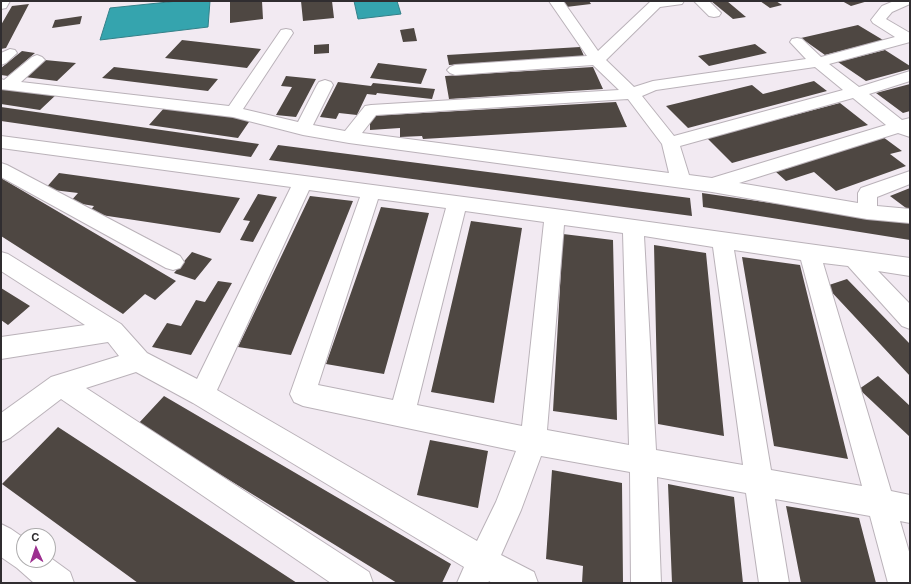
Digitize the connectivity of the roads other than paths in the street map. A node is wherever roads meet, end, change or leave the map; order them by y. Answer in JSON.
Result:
{"nodes":[{"id":1,"x":3,"y":1,"type":"edge"},
{"id":2,"x":677,"y":1,"type":"edge"},
{"id":3,"x":701,"y":1,"type":"edge"},
{"id":4,"x":905,"y":1,"type":"edge"},
{"id":5,"x":554,"y":2,"type":"edge"},
{"id":6,"x":1,"y":5,"type":"edge"},
{"id":7,"x":714,"y":13,"type":"dead end"},
{"id":8,"x":286,"y":33,"type":"dead end"},
{"id":9,"x":908,"y":38,"type":"edge"},
{"id":10,"x":797,"y":42,"type":"dead end"},
{"id":11,"x":37,"y":60,"type":"dead end"},
{"id":12,"x":597,"y":60,"type":"junction"},
{"id":13,"x":818,"y":62,"type":"junction"},
{"id":14,"x":454,"y":70,"type":"dead end"},
{"id":15,"x":910,"y":76,"type":"edge"},
{"id":16,"x":4,"y":85,"type":"edge"},
{"id":17,"x":325,"y":85,"type":"dead end"},
{"id":18,"x":858,"y":92,"type":"junction"},
{"id":19,"x":632,"y":94,"type":"junction"},
{"id":20,"x":233,"y":112,"type":"junction"},
{"id":21,"x":907,"y":127,"type":"edge"},
{"id":22,"x":303,"y":129,"type":"junction"},
{"id":23,"x":350,"y":137,"type":"junction"},
{"id":24,"x":1,"y":142,"type":"edge"},
{"id":25,"x":670,"y":143,"type":"junction"},
{"id":26,"x":1,"y":169,"type":"edge"},
{"id":27,"x":910,"y":177,"type":"edge"},
{"id":28,"x":681,"y":181,"type":"junction"},
{"id":29,"x":303,"y":183,"type":"junction"},
{"id":30,"x":712,"y":185,"type":"junction"},
{"id":31,"x":371,"y":192,"type":"junction"},
{"id":32,"x":457,"y":203,"type":"junction"},
{"id":33,"x":867,"y":212,"type":"junction"},
{"id":34,"x":555,"y":216,"type":"junction"},
{"id":35,"x":910,"y":216,"type":"edge"},
{"id":36,"x":633,"y":227,"type":"junction"},
{"id":37,"x":722,"y":240,"type":"junction"},
{"id":38,"x":810,"y":253,"type":"junction"},
{"id":39,"x":854,"y":259,"type":"junction"},
{"id":40,"x":1,"y":260,"type":"edge"},
{"id":41,"x":174,"y":262,"type":"dead end"},
{"id":42,"x":910,"y":267,"type":"edge"},
{"id":43,"x":910,"y":320,"type":"edge"},
{"id":44,"x":113,"y":331,"type":"junction"},
{"id":45,"x":1,"y":348,"type":"edge"},
{"id":46,"x":138,"y":361,"type":"junction"},
{"id":47,"x":60,"y":385,"type":"junction"},
{"id":48,"x":202,"y":395,"type":"junction"},
{"id":49,"x":402,"y":414,"type":"junction"},
{"id":50,"x":1,"y":429,"type":"edge"},
{"id":51,"x":533,"y":441,"type":"junction"},
{"id":52,"x":643,"y":461,"type":"junction"},
{"id":53,"x":758,"y":482,"type":"junction"},
{"id":54,"x":881,"y":504,"type":"junction"},
{"id":55,"x":910,"y":509,"type":"edge"},
{"id":56,"x":1,"y":539,"type":"edge"},
{"id":57,"x":16,"y":550,"type":"edge"},
{"id":58,"x":39,"y":568,"type":"edge"},
{"id":59,"x":477,"y":572,"type":"edge"},
{"id":60,"x":59,"y":583,"type":"edge"},
{"id":61,"x":358,"y":583,"type":"edge"},
{"id":62,"x":523,"y":583,"type":"edge"},
{"id":63,"x":646,"y":583,"type":"edge"},
{"id":64,"x":774,"y":583,"type":"edge"},
{"id":65,"x":903,"y":583,"type":"edge"}],
"edges":[{"from":1,"to":6,"type":"lane"},
{"from":2,"to":12,"type":"lane"},
{"from":3,"to":7,"type":"lane"},
{"from":4,"to":9,"type":"lane"},
{"from":5,"to":12,"type":"lane"},
{"from":8,"to":20,"type":"lane"},
{"from":9,"to":13,"type":"lane"},
{"from":10,"to":13,"type":"lane"},
{"from":11,"to":16,"type":"lane"},
{"from":12,"to":14,"type":"lane"},
{"from":12,"to":19,"type":"lane"},
{"from":13,"to":18,"type":"lane"},
{"from":13,"to":19,"type":"lane"},
{"from":15,"to":18,"type":"lane"},
{"from":16,"to":20,"type":"lane"},
{"from":17,"to":22,"type":"lane"},
{"from":18,"to":21,"type":"lane"},
{"from":18,"to":25,"type":"lane"},
{"from":19,"to":23,"type":"lane"},
{"from":19,"to":25,"type":"lane"},
{"from":20,"to":22,"type":"lane"},
{"from":21,"to":30,"type":"lane"},
{"from":22,"to":23,"type":"lane"},
{"from":23,"to":28,"type":"lane"},
{"from":24,"to":29,"type":"lane"},
{"from":25,"to":28,"type":"lane"},
{"from":26,"to":41,"type":"lane"},
{"from":27,"to":33,"type":"lane"},
{"from":28,"to":30,"type":"lane"},
{"from":29,"to":31,"type":"lane"},
{"from":29,"to":48,"type":"lane"},
{"from":30,"to":33,"type":"lane"},
{"from":31,"to":32,"type":"lane"},
{"from":31,"to":49,"type":"lane"},
{"from":32,"to":34,"type":"lane"},
{"from":32,"to":49,"type":"lane"},
{"from":33,"to":35,"type":"lane"},
{"from":34,"to":36,"type":"lane"},
{"from":34,"to":51,"type":"lane"},
{"from":36,"to":37,"type":"lane"},
{"from":36,"to":52,"type":"lane"},
{"from":37,"to":38,"type":"lane"},
{"from":37,"to":53,"type":"lane"},
{"from":38,"to":39,"type":"lane"},
{"from":38,"to":54,"type":"lane"},
{"from":39,"to":42,"type":"lane"},
{"from":39,"to":43,"type":"lane"},
{"from":40,"to":44,"type":"lane"},
{"from":44,"to":45,"type":"lane"},
{"from":44,"to":46,"type":"lane"},
{"from":46,"to":47,"type":"lane"},
{"from":46,"to":48,"type":"lane"},
{"from":47,"to":50,"type":"lane"},
{"from":47,"to":61,"type":"lane"},
{"from":48,"to":59,"type":"lane"},
{"from":49,"to":51,"type":"lane"},
{"from":51,"to":52,"type":"lane"},
{"from":51,"to":59,"type":"lane"},
{"from":52,"to":53,"type":"lane"},
{"from":52,"to":63,"type":"lane"},
{"from":53,"to":54,"type":"lane"},
{"from":53,"to":64,"type":"lane"},
{"from":54,"to":55,"type":"lane"},
{"from":54,"to":65,"type":"lane"},
{"from":56,"to":57,"type":"lane"},
{"from":58,"to":60,"type":"lane"},
{"from":59,"to":62,"type":"lane"}]}
